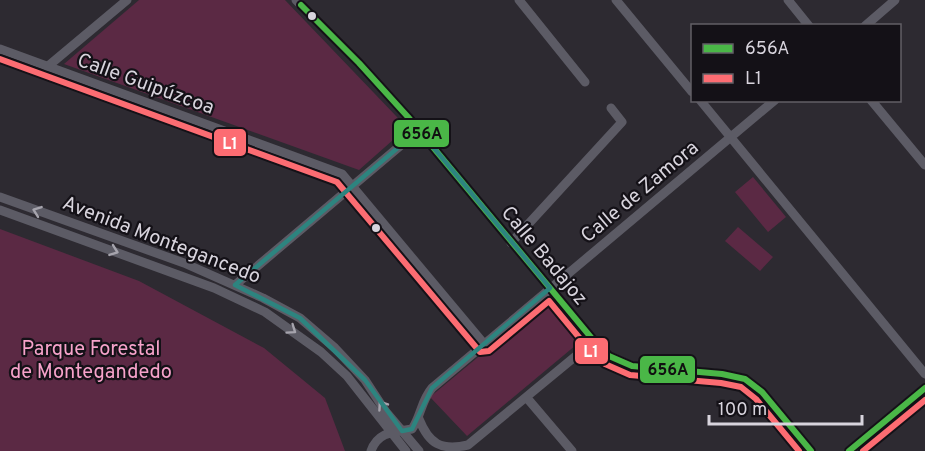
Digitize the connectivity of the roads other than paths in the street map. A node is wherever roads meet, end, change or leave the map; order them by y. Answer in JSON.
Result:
{"nodes":[{"id":1,"x":127,"y":0,"type":"edge"},
{"id":2,"x":519,"y":0,"type":"edge"},
{"id":3,"x":616,"y":0,"type":"edge"},
{"id":4,"x":788,"y":0,"type":"edge"},
{"id":5,"x":895,"y":0,"type":"edge"},
{"id":6,"x":301,"y":2,"type":"edge"},
{"id":7,"x":807,"y":24,"type":"edge"},
{"id":8,"x":867,"y":24,"type":"edge"},
{"id":9,"x":0,"y":49,"type":"edge"},
{"id":10,"x":47,"y":67,"type":"junction"},
{"id":11,"x":585,"y":82,"type":"dead end"},
{"id":12,"x":691,"y":90,"type":"edge"},
{"id":13,"x":702,"y":102,"type":"edge"},
{"id":14,"x":773,"y":102,"type":"edge"},
{"id":15,"x":873,"y":102,"type":"edge"},
{"id":16,"x":611,"y":108,"type":"dead end"},
{"id":17,"x":419,"y":130,"type":"junction"},
{"id":18,"x":731,"y":138,"type":"junction"},
{"id":19,"x":925,"y":165,"type":"edge"},
{"id":20,"x":352,"y":187,"type":"junction"},
{"id":21,"x":0,"y":197,"type":"edge"},
{"id":22,"x":0,"y":210,"type":"edge"},
{"id":23,"x":511,"y":243,"type":"junction"},
{"id":24,"x":235,"y":285,"type":"junction"},
{"id":25,"x":550,"y":288,"type":"junction"},
{"id":26,"x":594,"y":341,"type":"junction"},
{"id":27,"x":484,"y":344,"type":"junction"},
{"id":28,"x":925,"y":375,"type":"edge"},
{"id":29,"x":925,"y":388,"type":"edge"},
{"id":30,"x":527,"y":398,"type":"junction"},
{"id":31,"x":419,"y":418,"type":"junction"},
{"id":32,"x":402,"y":431,"type":"junction"},
{"id":33,"x":389,"y":432,"type":"junction"},
{"id":34,"x":444,"y":450,"type":"edge"},
{"id":35,"x":371,"y":451,"type":"edge"},
{"id":36,"x":406,"y":451,"type":"edge"},
{"id":37,"x":419,"y":451,"type":"edge"},
{"id":38,"x":572,"y":451,"type":"edge"},
{"id":39,"x":811,"y":451,"type":"edge"},
{"id":40,"x":849,"y":451,"type":"edge"}],
"edges":[{"from":1,"to":10,"type":"street"},
{"from":2,"to":11,"type":"street"},
{"from":3,"to":12,"type":"street"},
{"from":4,"to":7,"type":"street"},
{"from":5,"to":8,"type":"street"},
{"from":6,"to":17,"type":"street","name":"Calle Badajoz"},
{"from":9,"to":10,"type":"street","name":"Calle Guipúzcoa"},
{"from":10,"to":20,"type":"street","name":"Calle Guipúzcoa"},
{"from":13,"to":18,"type":"street"},
{"from":14,"to":18,"type":"street","name":"Calle de Zamora"},
{"from":15,"to":19,"type":"street"},
{"from":16,"to":23,"type":"street"},
{"from":17,"to":20,"type":"street"},
{"from":17,"to":23,"type":"street","name":"Calle Badajoz"},
{"from":18,"to":25,"type":"street","name":"Calle de Zamora"},
{"from":18,"to":28,"type":"street"},
{"from":20,"to":24,"type":"street"},
{"from":20,"to":27,"type":"street","name":"Calle Guipúzcoa"},
{"from":24,"to":21,"type":"street","name":"Avenida Montegancedo","one_way":true},
{"from":22,"to":33,"type":"street","name":"Avenida Montegancedo","one_way":true},
{"from":23,"to":25,"type":"street","name":"Calle Badajoz"},
{"from":32,"to":24,"type":"street","name":"Avenida Montegancedo","one_way":true},
{"from":25,"to":26,"type":"street","name":"Calle Badajoz"},
{"from":25,"to":27,"type":"street","name":"Calle de Zamora"},
{"from":26,"to":30,"type":"street"},
{"from":26,"to":39,"type":"street","name":"Calle Badajoz"},
{"from":27,"to":31,"type":"street","name":"Calle de Zamora"},
{"from":29,"to":40,"type":"street"},
{"from":30,"to":34,"type":"street"},
{"from":30,"to":38,"type":"street"},
{"from":31,"to":32,"type":"street"},
{"from":31,"to":34,"type":"street"},
{"from":32,"to":33,"type":"street"},
{"from":32,"to":37,"type":"street","name":"Avenida Montegancedo"},
{"from":33,"to":35,"type":"street"},
{"from":33,"to":36,"type":"street","name":"Avenida Montegancedo"}]}
